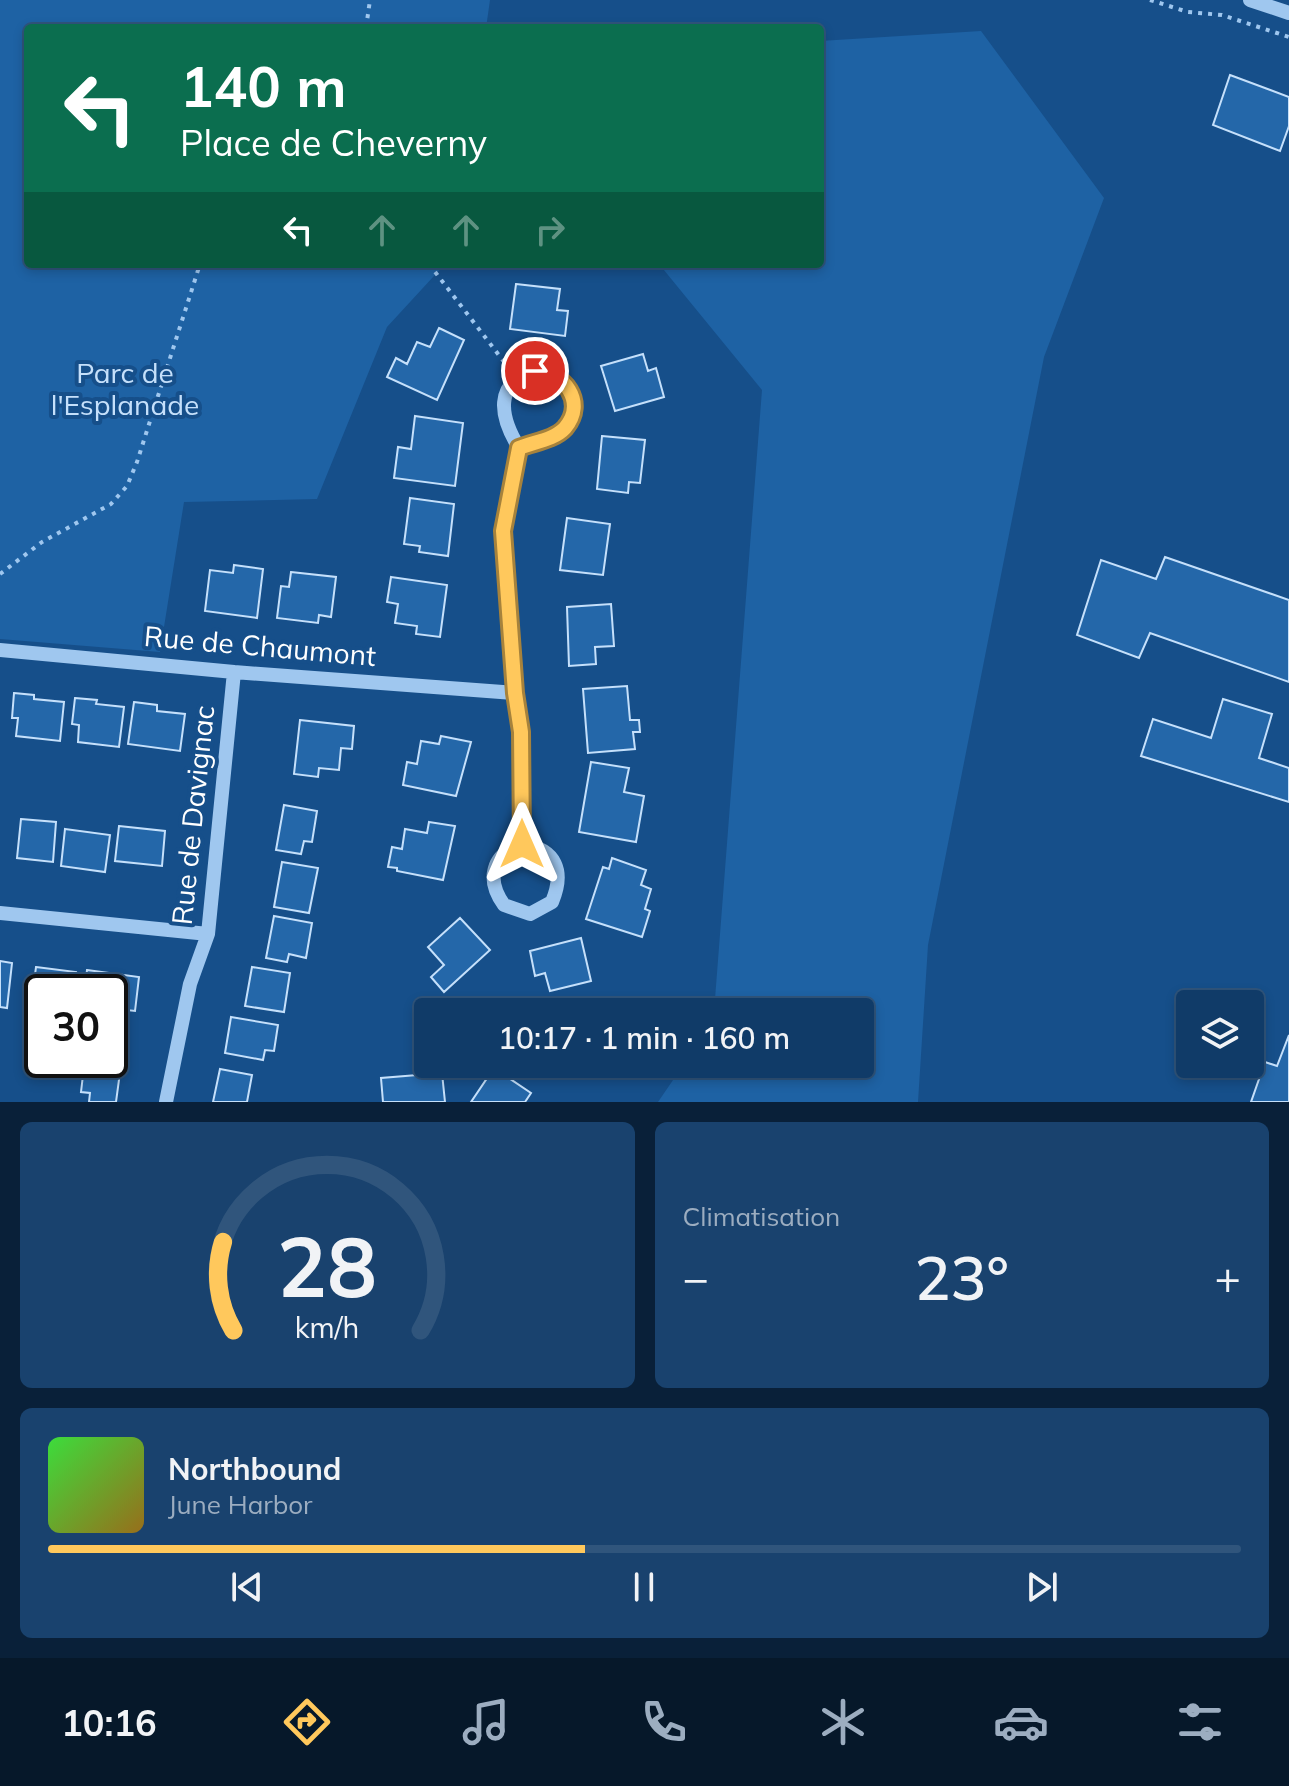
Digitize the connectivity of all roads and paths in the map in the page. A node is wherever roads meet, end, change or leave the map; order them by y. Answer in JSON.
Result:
{"nodes":[{"id":1,"x":370,"y":0,"type":"edge"},
{"id":2,"x":1150,"y":0,"type":"edge"},
{"id":3,"x":1250,"y":0,"type":"edge"},
{"id":4,"x":1289,"y":13,"type":"edge"},
{"id":5,"x":367,"y":24,"type":"edge"},
{"id":6,"x":1289,"y":37,"type":"edge"},
{"id":7,"x":199,"y":268,"type":"edge"},
{"id":8,"x":432,"y":268,"type":"edge"},
{"id":9,"x":511,"y":371,"type":"dead end"},
{"id":10,"x":519,"y":448,"type":"junction"},
{"id":11,"x":0,"y":574,"type":"edge"},
{"id":12,"x":0,"y":650,"type":"edge"},
{"id":13,"x":234,"y":672,"type":"junction"},
{"id":14,"x":515,"y":693,"type":"junction"},
{"id":15,"x":522,"y":844,"type":"junction"},
{"id":16,"x":0,"y":913,"type":"edge"},
{"id":17,"x":208,"y":934,"type":"junction"},
{"id":18,"x":166,"y":1102,"type":"edge"}],
"edges":[{"from":1,"to":5,"type":"path"},
{"from":2,"to":6,"type":"path"},
{"from":3,"to":4,"type":"street"},
{"from":7,"to":11,"type":"path"},
{"from":8,"to":9,"type":"path"},
{"from":10,"to":10,"type":"street"},
{"from":10,"to":14,"type":"street"},
{"from":12,"to":13,"type":"street","name":"Rue de Chaumont"},
{"from":13,"to":14,"type":"street","name":"Rue de Chaumont"},
{"from":13,"to":17,"type":"street","name":"Rue de Davignac"},
{"from":14,"to":15,"type":"street"},
{"from":15,"to":15,"type":"street"},
{"from":16,"to":17,"type":"street"},
{"from":17,"to":18,"type":"street","name":"Rue de Davignac"}]}
